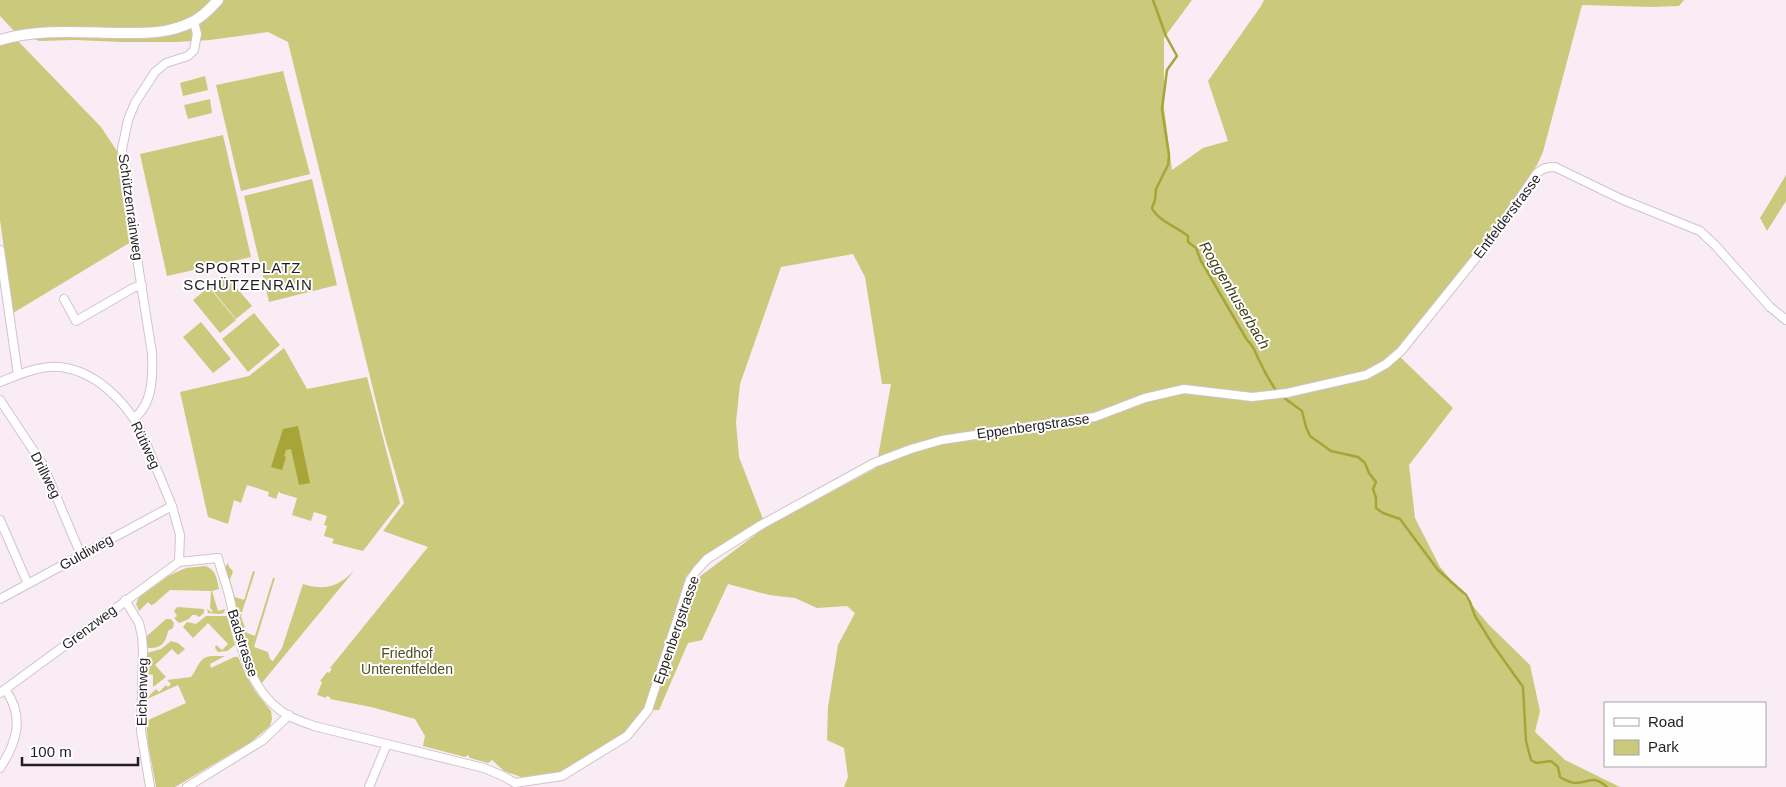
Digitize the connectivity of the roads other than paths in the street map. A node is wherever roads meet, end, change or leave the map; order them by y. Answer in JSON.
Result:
{"nodes":[{"id":1,"x":218,"y":0,"type":"edge"},
{"id":2,"x":194,"y":22,"type":"junction"},
{"id":3,"x":0,"y":40,"type":"edge"},
{"id":4,"x":0,"y":250,"type":"edge"},
{"id":5,"x":2,"y":266,"type":"edge"},
{"id":6,"x":142,"y":285,"type":"junction"},
{"id":7,"x":64,"y":299,"type":"dead end"},
{"id":8,"x":1786,"y":320,"type":"edge"},
{"id":9,"x":18,"y":375,"type":"junction"},
{"id":10,"x":0,"y":382,"type":"edge"},
{"id":11,"x":1287,"y":394,"type":"joint"},
{"id":12,"x":0,"y":400,"type":"edge"},
{"id":13,"x":134,"y":418,"type":"junction"},
{"id":14,"x":172,"y":506,"type":"junction"},
{"id":15,"x":0,"y":520,"type":"edge"},
{"id":16,"x":81,"y":555,"type":"junction"},
{"id":17,"x":179,"y":562,"type":"junction"},
{"id":18,"x":28,"y":584,"type":"junction"},
{"id":19,"x":0,"y":600,"type":"edge"},
{"id":20,"x":125,"y":600,"type":"junction"},
{"id":21,"x":2,"y":691,"type":"edge"},
{"id":22,"x":288,"y":715,"type":"junction"},
{"id":23,"x":387,"y":744,"type":"junction"},
{"id":24,"x":0,"y":768,"type":"edge"},
{"id":25,"x":515,"y":785,"type":"edge"},
{"id":26,"x":150,"y":787,"type":"edge"},
{"id":27,"x":187,"y":787,"type":"edge"},
{"id":28,"x":370,"y":787,"type":"edge"}],
"edges":[{"from":1,"to":2,"type":"street"},
{"from":2,"to":3,"type":"street"},
{"from":2,"to":6,"type":"street","name":"Schützenrainweg"},
{"from":4,"to":5,"type":"street"},
{"from":5,"to":9,"type":"street"},
{"from":6,"to":7,"type":"street"},
{"from":6,"to":13,"type":"street","name":"Schützenrainweg"},
{"from":8,"to":11,"type":"street","name":"Entfelderstrasse"},
{"from":9,"to":10,"type":"street","name":"Rütiweg"},
{"from":9,"to":13,"type":"street","name":"Rütiweg"},
{"from":11,"to":25,"type":"street","name":"Eppenbergstrasse"},
{"from":12,"to":16,"type":"street","name":"Drillweg"},
{"from":13,"to":14,"type":"street","name":"Rütiweg"},
{"from":14,"to":16,"type":"street","name":"Guldiweg"},
{"from":14,"to":17,"type":"street","name":"Rütiweg"},
{"from":15,"to":18,"type":"street"},
{"from":16,"to":18,"type":"street","name":"Guldiweg"},
{"from":17,"to":20,"type":"street","name":"Grenzweg"},
{"from":17,"to":22,"type":"street","name":"Badstrasse"},
{"from":18,"to":19,"type":"street","name":"Guldiweg"},
{"from":20,"to":21,"type":"street","name":"Grenzweg"},
{"from":20,"to":26,"type":"street","name":"Eichenweg"},
{"from":21,"to":24,"type":"street"},
{"from":22,"to":23,"type":"street","name":"Eppenbergstrasse"},
{"from":22,"to":27,"type":"street"},
{"from":23,"to":25,"type":"street","name":"Eppenbergstrasse"},
{"from":23,"to":28,"type":"street"}]}
